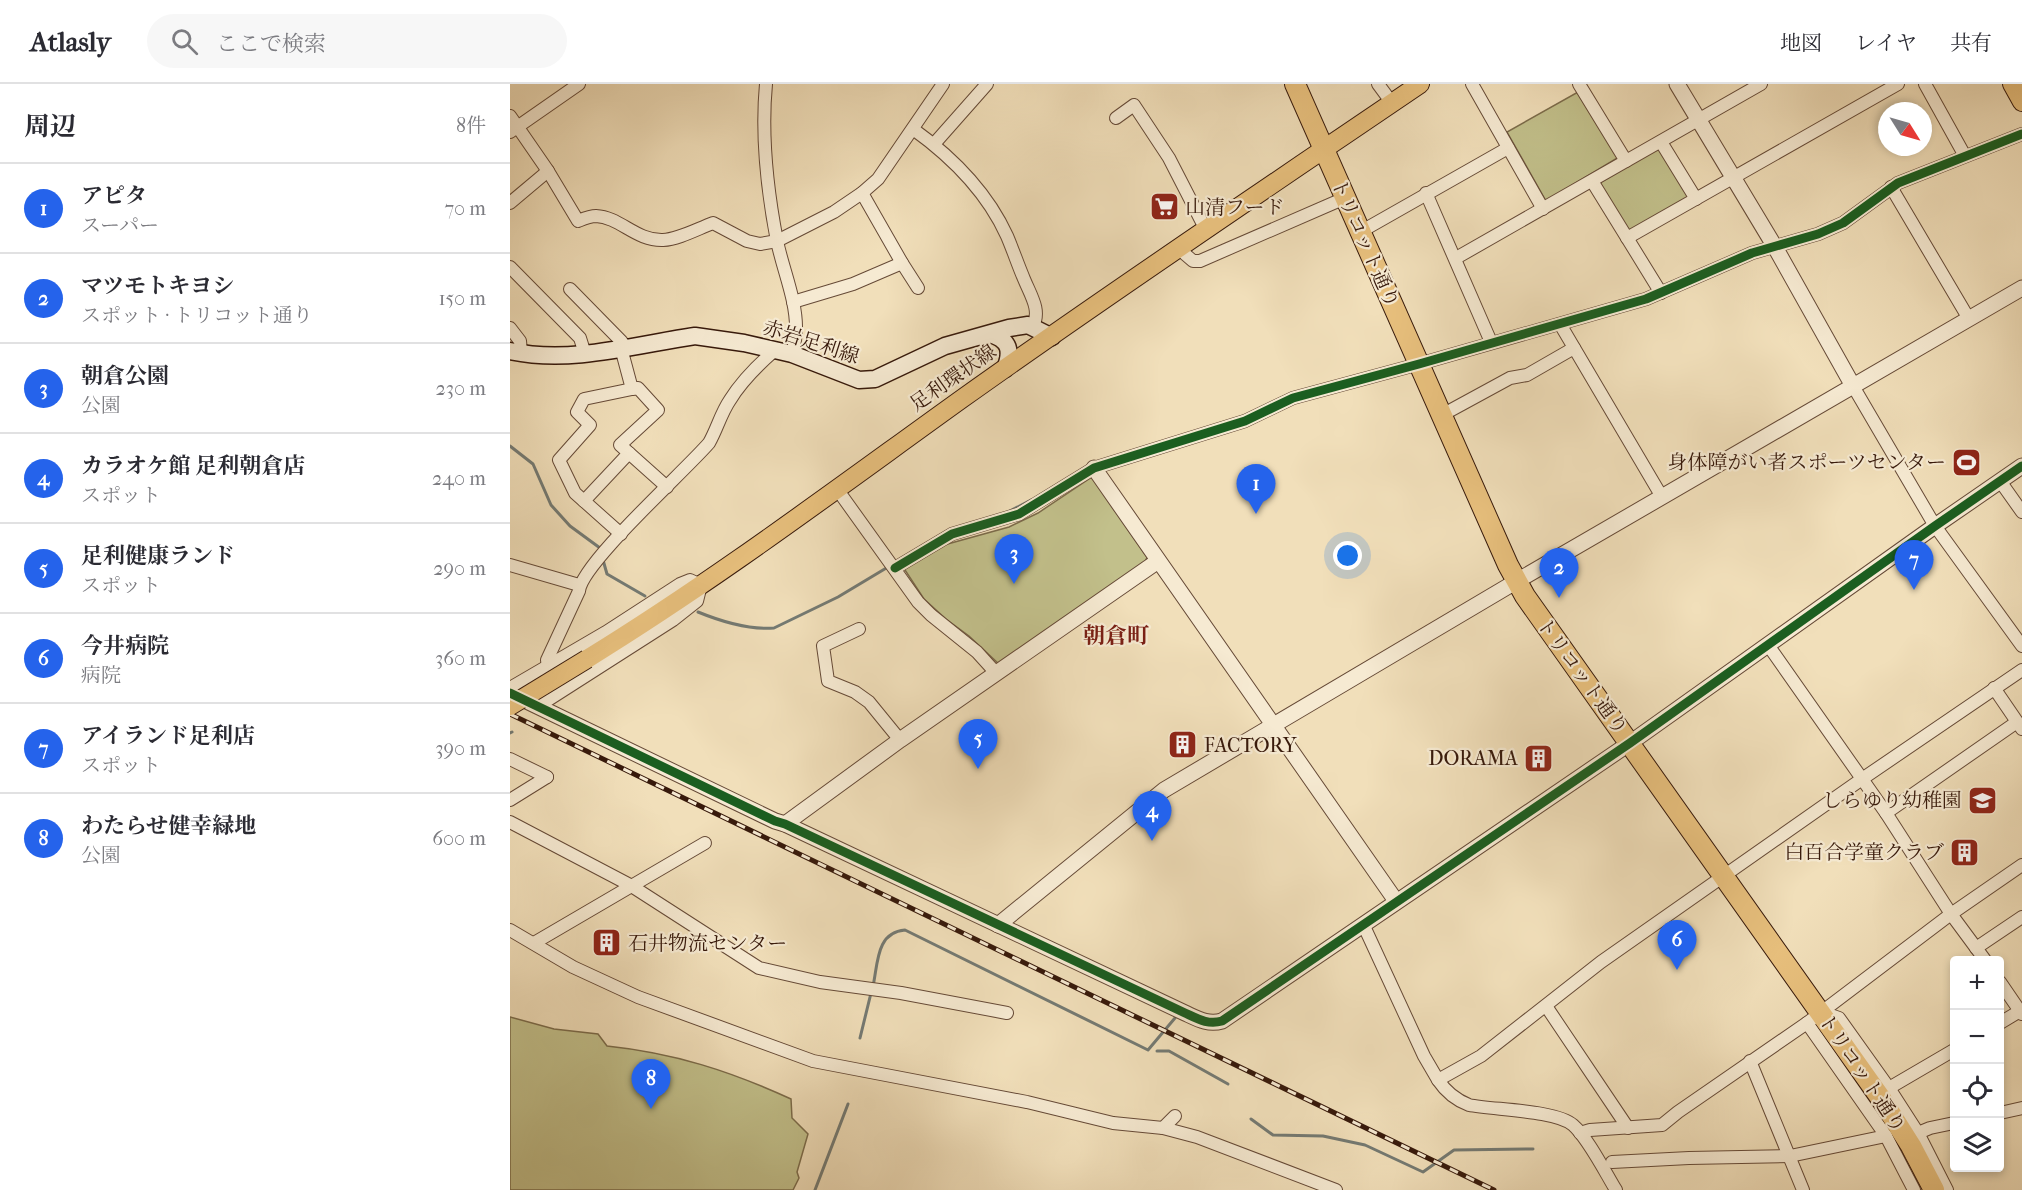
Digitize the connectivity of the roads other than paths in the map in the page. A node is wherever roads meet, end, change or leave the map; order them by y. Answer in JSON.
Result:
{"nodes":[{"id":1,"x":579,"y":84,"type":"edge"},
{"id":2,"x":766,"y":84,"type":"edge"},
{"id":3,"x":943,"y":84,"type":"edge"},
{"id":4,"x":987,"y":84,"type":"edge"},
{"id":5,"x":1295,"y":84,"type":"edge"},
{"id":6,"x":1378,"y":84,"type":"edge"},
{"id":7,"x":1420,"y":84,"type":"edge"},
{"id":8,"x":1472,"y":84,"type":"edge"},
{"id":9,"x":1579,"y":84,"type":"edge"},
{"id":10,"x":1677,"y":84,"type":"edge"},
{"id":11,"x":1761,"y":84,"type":"edge"},
{"id":12,"x":1898,"y":84,"type":"edge"},
{"id":13,"x":1925,"y":84,"type":"edge"},
{"id":14,"x":2012,"y":84,"type":"edge"},
{"id":15,"x":2022,"y":102,"type":"edge"},
{"id":16,"x":1392,"y":103,"type":"junction"},
{"id":17,"x":1116,"y":118,"type":"dead end"},
{"id":18,"x":1699,"y":120,"type":"junction"},
{"id":19,"x":512,"y":125,"type":"edge"},
{"id":20,"x":913,"y":129,"type":"junction"},
{"id":21,"x":2022,"y":134,"type":"edge"},
{"id":22,"x":1661,"y":141,"type":"junction"},
{"id":23,"x":933,"y":144,"type":"junction"},
{"id":24,"x":1508,"y":148,"type":"junction"},
{"id":25,"x":1324,"y":151,"type":"junction"},
{"id":26,"x":1965,"y":156,"type":"junction"},
{"id":27,"x":1626,"y":161,"type":"junction"},
{"id":28,"x":548,"y":171,"type":"junction"},
{"id":29,"x":1734,"y":178,"type":"junction"},
{"id":30,"x":1592,"y":181,"type":"junction"},
{"id":31,"x":1891,"y":187,"type":"junction"},
{"id":32,"x":862,"y":193,"type":"junction"},
{"id":33,"x":1426,"y":193,"type":"junction"},
{"id":34,"x":1345,"y":198,"type":"junction"},
{"id":35,"x":1696,"y":199,"type":"junction"},
{"id":36,"x":510,"y":203,"type":"edge"},
{"id":37,"x":1543,"y":209,"type":"junction"},
{"id":38,"x":1206,"y":230,"type":"junction"},
{"id":39,"x":1360,"y":232,"type":"junction"},
{"id":40,"x":1628,"y":238,"type":"junction"},
{"id":41,"x":777,"y":241,"type":"junction"},
{"id":42,"x":1775,"y":247,"type":"junction"},
{"id":43,"x":1179,"y":249,"type":"junction"},
{"id":44,"x":1456,"y":258,"type":"junction"},
{"id":45,"x":902,"y":263,"type":"junction"},
{"id":46,"x":510,"y":267,"type":"edge"},
{"id":47,"x":918,"y":288,"type":"dead end"},
{"id":48,"x":2022,"y":288,"type":"edge"},
{"id":49,"x":570,"y":289,"type":"dead end"},
{"id":50,"x":1661,"y":293,"type":"junction"},
{"id":51,"x":793,"y":302,"type":"junction"},
{"id":52,"x":1969,"y":319,"type":"junction"},
{"id":53,"x":1560,"y":324,"type":"junction"},
{"id":54,"x":1033,"y":326,"type":"junction"},
{"id":55,"x":510,"y":328,"type":"edge"},
{"id":56,"x":990,"y":334,"type":"junction"},
{"id":57,"x":1052,"y":337,"type":"junction"},
{"id":58,"x":1491,"y":342,"type":"junction"},
{"id":59,"x":621,"y":348,"type":"junction"},
{"id":60,"x":1574,"y":348,"type":"junction"},
{"id":61,"x":775,"y":350,"type":"junction"},
{"id":62,"x":515,"y":352,"type":"edge"},
{"id":63,"x":585,"y":354,"type":"junction"},
{"id":64,"x":792,"y":354,"type":"junction"},
{"id":65,"x":1419,"y":364,"type":"junction"},
{"id":66,"x":1005,"y":369,"type":"junction"},
{"id":67,"x":1853,"y":386,"type":"junction"},
{"id":68,"x":632,"y":389,"type":"junction"},
{"id":69,"x":1442,"y":416,"type":"junction"},
{"id":70,"x":629,"y":453,"type":"junction"},
{"id":71,"x":2022,"y":466,"type":"edge"},
{"id":72,"x":1094,"y":468,"type":"junction"},
{"id":73,"x":2000,"y":481,"type":"junction"},
{"id":74,"x":667,"y":487,"type":"junction"},
{"id":75,"x":837,"y":489,"type":"junction"},
{"id":76,"x":1662,"y":496,"type":"junction"},
{"id":77,"x":584,"y":501,"type":"junction"},
{"id":78,"x":2022,"y":512,"type":"edge"},
{"id":79,"x":1935,"y":526,"type":"junction"},
{"id":80,"x":621,"y":534,"type":"junction"},
{"id":81,"x":1158,"y":561,"type":"junction"},
{"id":82,"x":510,"y":565,"type":"edge"},
{"id":83,"x":895,"y":568,"type":"junction"},
{"id":84,"x":1517,"y":581,"type":"junction"},
{"id":85,"x":579,"y":585,"type":"junction"},
{"id":86,"x":701,"y":585,"type":"junction"},
{"id":87,"x":859,"y":629,"type":"dead end"},
{"id":88,"x":1768,"y":645,"type":"junction"},
{"id":89,"x":2022,"y":646,"type":"edge"},
{"id":90,"x":548,"y":667,"type":"junction"},
{"id":91,"x":2022,"y":670,"type":"edge"},
{"id":92,"x":996,"y":674,"type":"junction"},
{"id":93,"x":1994,"y":688,"type":"junction"},
{"id":94,"x":510,"y":690,"type":"edge"},
{"id":95,"x":510,"y":706,"type":"edge"},
{"id":96,"x":537,"y":707,"type":"junction"},
{"id":97,"x":1273,"y":726,"type":"junction"},
{"id":98,"x":2020,"y":726,"type":"edge"},
{"id":99,"x":900,"y":740,"type":"junction"},
{"id":100,"x":1630,"y":743,"type":"junction"},
{"id":101,"x":510,"y":759,"type":"edge"},
{"id":102,"x":1862,"y":779,"type":"junction"},
{"id":103,"x":510,"y":800,"type":"edge"},
{"id":104,"x":1886,"y":813,"type":"junction"},
{"id":105,"x":510,"y":822,"type":"edge"},
{"id":106,"x":785,"y":824,"type":"junction"},
{"id":107,"x":705,"y":843,"type":"dead end"},
{"id":108,"x":2022,"y":865,"type":"edge"},
{"id":109,"x":1725,"y":876,"type":"junction"},
{"id":110,"x":630,"y":885,"type":"junction"},
{"id":111,"x":1396,"y":901,"type":"junction"},
{"id":112,"x":1951,"y":914,"type":"junction"},
{"id":113,"x":2022,"y":917,"type":"edge"},
{"id":114,"x":1363,"y":924,"type":"junction"},
{"id":115,"x":998,"y":925,"type":"junction"},
{"id":116,"x":510,"y":930,"type":"edge"},
{"id":117,"x":534,"y":943,"type":"junction"},
{"id":118,"x":1976,"y":948,"type":"junction"},
{"id":119,"x":1981,"y":956,"type":"edge"},
{"id":120,"x":2004,"y":988,"type":"edge"},
{"id":121,"x":1546,"y":1006,"type":"junction"},
{"id":122,"x":1007,"y":1013,"type":"dead end"},
{"id":123,"x":2021,"y":1013,"type":"edge"},
{"id":124,"x":1815,"y":1018,"type":"junction"},
{"id":125,"x":2004,"y":1021,"type":"edge"},
{"id":126,"x":1950,"y":1052,"type":"edge"},
{"id":127,"x":1750,"y":1061,"type":"junction"},
{"id":128,"x":1437,"y":1080,"type":"junction"},
{"id":129,"x":1889,"y":1088,"type":"junction"},
{"id":130,"x":2022,"y":1108,"type":"edge"},
{"id":131,"x":2004,"y":1112,"type":"edge"},
{"id":132,"x":1175,"y":1116,"type":"dead end"},
{"id":133,"x":1950,"y":1124,"type":"edge"},
{"id":134,"x":1163,"y":1128,"type":"junction"},
{"id":135,"x":1628,"y":1128,"type":"junction"},
{"id":136,"x":1580,"y":1133,"type":"junction"},
{"id":137,"x":1918,"y":1133,"type":"junction"},
{"id":138,"x":1886,"y":1136,"type":"junction"},
{"id":139,"x":1790,"y":1156,"type":"junction"},
{"id":140,"x":1612,"y":1161,"type":"dead end"},
{"id":141,"x":1932,"y":1189,"type":"edge"},
{"id":142,"x":1336,"y":1190,"type":"edge"},
{"id":143,"x":1616,"y":1190,"type":"edge"},
{"id":144,"x":1803,"y":1190,"type":"edge"}],
"edges":[{"from":1,"to":19,"type":"street"},
{"from":2,"to":41,"type":"street"},
{"from":3,"to":20,"type":"street"},
{"from":4,"to":23,"type":"street"},
{"from":5,"to":25,"type":"highway","name":"トリコット通り"},
{"from":6,"to":16,"type":"street"},
{"from":7,"to":16,"type":"main road","name":"足利環状線"},
{"from":8,"to":24,"type":"street"},
{"from":9,"to":27,"type":"street"},
{"from":10,"to":18,"type":"street"},
{"from":11,"to":18,"type":"street"},
{"from":12,"to":29,"type":"street"},
{"from":13,"to":26,"type":"street"},
{"from":14,"to":15,"type":"main road"},
{"from":16,"to":25,"type":"main road","name":"足利環状線"},
{"from":17,"to":38,"type":"street"},
{"from":18,"to":22,"type":"street"},
{"from":18,"to":29,"type":"street"},
{"from":19,"to":28,"type":"street"},
{"from":20,"to":23,"type":"street"},
{"from":20,"to":32,"type":"street"},
{"from":21,"to":26,"type":"street"},
{"from":22,"to":27,"type":"street"},
{"from":22,"to":35,"type":"street"},
{"from":23,"to":54,"type":"street"},
{"from":24,"to":33,"type":"street"},
{"from":24,"to":37,"type":"street"},
{"from":25,"to":34,"type":"highway","name":"トリコット通り"},
{"from":25,"to":38,"type":"main road","name":"足利環状線"},
{"from":26,"to":31,"type":"street"},
{"from":27,"to":30,"type":"street"},
{"from":28,"to":36,"type":"street"},
{"from":28,"to":41,"type":"street"},
{"from":29,"to":35,"type":"street"},
{"from":29,"to":42,"type":"street"},
{"from":30,"to":37,"type":"street"},
{"from":30,"to":40,"type":"street"},
{"from":31,"to":42,"type":"street"},
{"from":31,"to":52,"type":"street"},
{"from":32,"to":41,"type":"street"},
{"from":32,"to":45,"type":"street"},
{"from":33,"to":39,"type":"street"},
{"from":33,"to":44,"type":"street"},
{"from":34,"to":39,"type":"highway","name":"トリコット通り"},
{"from":34,"to":43,"type":"street"},
{"from":35,"to":40,"type":"street"},
{"from":37,"to":44,"type":"street"},
{"from":38,"to":43,"type":"main road","name":"足利環状線"},
{"from":39,"to":65,"type":"highway","name":"トリコット通り"},
{"from":40,"to":50,"type":"street"},
{"from":41,"to":51,"type":"street"},
{"from":42,"to":50,"type":"street"},
{"from":42,"to":67,"type":"street"},
{"from":43,"to":57,"type":"main road","name":"足利環状線"},
{"from":44,"to":58,"type":"street"},
{"from":45,"to":47,"type":"street"},
{"from":45,"to":51,"type":"street"},
{"from":46,"to":63,"type":"street"},
{"from":48,"to":52,"type":"street"},
{"from":49,"to":59,"type":"street"},
{"from":50,"to":53,"type":"street"},
{"from":51,"to":64,"type":"street"},
{"from":52,"to":67,"type":"street"},
{"from":53,"to":58,"type":"street"},
{"from":53,"to":60,"type":"street"},
{"from":54,"to":56,"type":"main road","name":"赤岩足利線"},
{"from":54,"to":57,"type":"main road"},
{"from":55,"to":62,"type":"street"},
{"from":56,"to":64,"type":"main road","name":"赤岩足利線"},
{"from":56,"to":66,"type":"main road"},
{"from":57,"to":66,"type":"main road","name":"足利環状線"},
{"from":58,"to":65,"type":"street"},
{"from":59,"to":61,"type":"main road","name":"赤岩足利線"},
{"from":59,"to":63,"type":"main road","name":"赤岩足利線"},
{"from":59,"to":68,"type":"street"},
{"from":60,"to":69,"type":"street"},
{"from":60,"to":76,"type":"street"},
{"from":61,"to":64,"type":"main road","name":"赤岩足利線"},
{"from":61,"to":74,"type":"street"},
{"from":62,"to":63,"type":"main road","name":"赤岩足利線"},
{"from":65,"to":69,"type":"highway","name":"トリコット通り"},
{"from":65,"to":72,"type":"street"},
{"from":66,"to":75,"type":"main road","name":"足利環状線"},
{"from":67,"to":76,"type":"street"},
{"from":67,"to":79,"type":"street"},
{"from":68,"to":70,"type":"street"},
{"from":68,"to":77,"type":"street"},
{"from":69,"to":84,"type":"highway","name":"トリコット通り"},
{"from":70,"to":74,"type":"street"},
{"from":70,"to":77,"type":"street"},
{"from":71,"to":73,"type":"street"},
{"from":72,"to":81,"type":"street"},
{"from":72,"to":83,"type":"street"},
{"from":73,"to":78,"type":"street"},
{"from":73,"to":79,"type":"street"},
{"from":74,"to":80,"type":"street"},
{"from":75,"to":83,"type":"street"},
{"from":75,"to":86,"type":"main road","name":"足利環状線"},
{"from":76,"to":84,"type":"street"},
{"from":77,"to":80,"type":"street"},
{"from":79,"to":88,"type":"street"},
{"from":79,"to":89,"type":"street"},
{"from":80,"to":85,"type":"street"},
{"from":81,"to":92,"type":"street"},
{"from":81,"to":97,"type":"street"},
{"from":82,"to":85,"type":"street"},
{"from":83,"to":92,"type":"street"},
{"from":84,"to":97,"type":"street"},
{"from":84,"to":100,"type":"highway","name":"トリコット通り"},
{"from":85,"to":90,"type":"street"},
{"from":86,"to":90,"type":"street"},
{"from":86,"to":95,"type":"main road","name":"足利環状線","bridge":true},
{"from":86,"to":96,"type":"street"},
{"from":87,"to":99,"type":"street"},
{"from":88,"to":100,"type":"street"},
{"from":88,"to":102,"type":"street"},
{"from":90,"to":94,"type":"street"},
{"from":91,"to":93,"type":"street"},
{"from":92,"to":99,"type":"street"},
{"from":93,"to":98,"type":"street"},
{"from":93,"to":102,"type":"street"},
{"from":94,"to":96,"type":"street"},
{"from":96,"to":106,"type":"street"},
{"from":97,"to":111,"type":"street"},
{"from":97,"to":115,"type":"street"},
{"from":98,"to":104,"type":"street"},
{"from":99,"to":106,"type":"street"},
{"from":100,"to":109,"type":"highway","name":"トリコット通り"},
{"from":100,"to":111,"type":"street"},
{"from":101,"to":103,"type":"street"},
{"from":102,"to":104,"type":"street"},
{"from":102,"to":109,"type":"street"},
{"from":104,"to":112,"type":"street"},
{"from":105,"to":110,"type":"street"},
{"from":106,"to":115,"type":"street"},
{"from":107,"to":110,"type":"street"},
{"from":108,"to":112,"type":"street"},
{"from":109,"to":121,"type":"street"},
{"from":109,"to":124,"type":"highway","name":"トリコット通り"},
{"from":110,"to":117,"type":"street"},
{"from":110,"to":122,"type":"street"},
{"from":111,"to":114,"type":"street"},
{"from":112,"to":118,"type":"street"},
{"from":112,"to":124,"type":"street"},
{"from":113,"to":118,"type":"street"},
{"from":114,"to":115,"type":"street"},
{"from":114,"to":128,"type":"street"},
{"from":116,"to":117,"type":"street"},
{"from":117,"to":134,"type":"street"},
{"from":118,"to":119,"type":"street"},
{"from":120,"to":123,"type":"street"},
{"from":121,"to":128,"type":"street"},
{"from":121,"to":135,"type":"street"},
{"from":123,"to":125,"type":"street"},
{"from":124,"to":127,"type":"street"},
{"from":124,"to":129,"type":"street"},
{"from":124,"to":138,"type":"street"},
{"from":124,"to":141,"type":"highway","name":"トリコット通り"},
{"from":126,"to":129,"type":"street"},
{"from":127,"to":135,"type":"street"},
{"from":127,"to":139,"type":"street"},
{"from":128,"to":136,"type":"street"},
{"from":129,"to":137,"type":"street"},
{"from":130,"to":131,"type":"street"},
{"from":132,"to":134,"type":"street"},
{"from":133,"to":137,"type":"street"},
{"from":134,"to":142,"type":"street"},
{"from":135,"to":136,"type":"street"},
{"from":136,"to":143,"type":"street"},
{"from":137,"to":141,"type":"street"},
{"from":138,"to":139,"type":"street"},
{"from":138,"to":141,"type":"street"},
{"from":139,"to":140,"type":"street"},
{"from":139,"to":144,"type":"street"}]}
